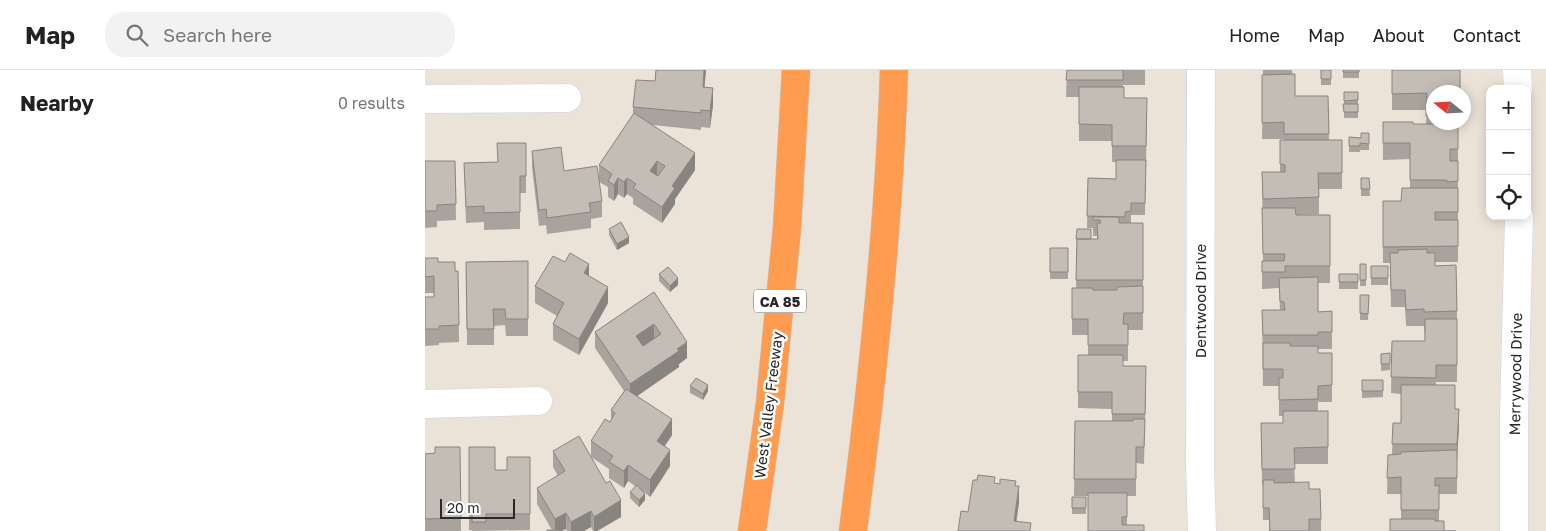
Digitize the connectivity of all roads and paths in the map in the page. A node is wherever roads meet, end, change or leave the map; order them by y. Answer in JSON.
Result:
{"nodes":[{"id":1,"x":796,"y":70,"type":"edge"},
{"id":2,"x":894,"y":70,"type":"edge"},
{"id":3,"x":1201,"y":70,"type":"edge"},
{"id":4,"x":1517,"y":70,"type":"edge"},
{"id":5,"x":1518,"y":85,"type":"edge"},
{"id":6,"x":567,"y":98,"type":"dead end"},
{"id":7,"x":425,"y":99,"type":"edge"},
{"id":8,"x":1519,"y":220,"type":"edge"},
{"id":9,"x":538,"y":401,"type":"dead end"},
{"id":10,"x":425,"y":404,"type":"edge"},
{"id":11,"x":753,"y":531,"type":"edge"},
{"id":12,"x":853,"y":531,"type":"edge"},
{"id":13,"x":1202,"y":531,"type":"edge"},
{"id":14,"x":1514,"y":531,"type":"edge"}],
"edges":[{"from":1,"to":11,"type":"highway","name":"West Valley Freeway","number":"CA 85"},
{"from":2,"to":12,"type":"highway"},
{"from":3,"to":13,"type":"street","name":"Dentwood Drive"},
{"from":4,"to":5,"type":"street"},
{"from":6,"to":7,"type":"street"},
{"from":8,"to":14,"type":"street","name":"Merrywood Drive"},
{"from":9,"to":10,"type":"street"}]}
